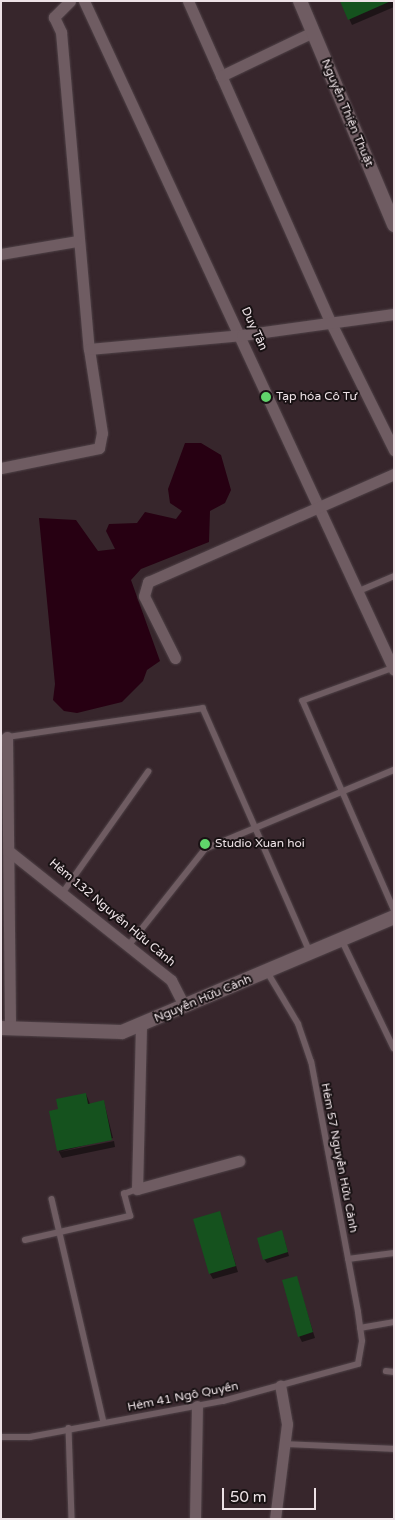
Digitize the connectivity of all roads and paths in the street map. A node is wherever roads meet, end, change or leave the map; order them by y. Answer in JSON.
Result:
{"nodes":[{"id":1,"x":70,"y":1,"type":"edge"},
{"id":2,"x":84,"y":1,"type":"edge"},
{"id":3,"x":188,"y":1,"type":"edge"},
{"id":4,"x":300,"y":1,"type":"edge"},
{"id":5,"x":314,"y":32,"type":"junction"},
{"id":6,"x":221,"y":76,"type":"junction"},
{"id":7,"x":394,"y":225,"type":"edge"},
{"id":8,"x":77,"y":241,"type":"junction"},
{"id":9,"x":1,"y":254,"type":"edge"},
{"id":10,"x":394,"y":314,"type":"edge"},
{"id":11,"x":331,"y":323,"type":"junction"},
{"id":12,"x":242,"y":335,"type":"junction"},
{"id":13,"x":89,"y":349,"type":"junction"},
{"id":14,"x":394,"y":450,"type":"edge"},
{"id":15,"x":1,"y":468,"type":"edge"},
{"id":16,"x":394,"y":474,"type":"edge"},
{"id":17,"x":322,"y":508,"type":"junction"},
{"id":18,"x":394,"y":576,"type":"edge"},
{"id":19,"x":359,"y":591,"type":"junction"},
{"id":20,"x":175,"y":658,"type":"dead end"},
{"id":21,"x":394,"y":669,"type":"edge"},
{"id":22,"x":4,"y":738,"type":"edge"},
{"id":23,"x":394,"y":770,"type":"edge"},
{"id":24,"x":148,"y":772,"type":"dead end"},
{"id":25,"x":343,"y":792,"type":"junction"},
{"id":26,"x":4,"y":826,"type":"edge"},
{"id":27,"x":257,"y":829,"type":"junction"},
{"id":28,"x":10,"y":852,"type":"junction"},
{"id":29,"x":64,"y":891,"type":"junction"},
{"id":30,"x":394,"y":909,"type":"edge"},
{"id":31,"x":394,"y":917,"type":"edge"},
{"id":32,"x":6,"y":921,"type":"edge"},
{"id":33,"x":342,"y":940,"type":"junction"},
{"id":34,"x":129,"y":945,"type":"junction"},
{"id":35,"x":311,"y":953,"type":"junction"},
{"id":36,"x":267,"y":972,"type":"junction"},
{"id":37,"x":184,"y":1006,"type":"junction"},
{"id":38,"x":141,"y":1026,"type":"junction"},
{"id":39,"x":6,"y":1028,"type":"edge"},
{"id":40,"x":394,"y":1048,"type":"edge"},
{"id":41,"x":239,"y":1161,"type":"dead end"},
{"id":42,"x":137,"y":1189,"type":"junction"},
{"id":43,"x":52,"y":1199,"type":"dead end"},
{"id":44,"x":60,"y":1233,"type":"junction"},
{"id":45,"x":24,"y":1240,"type":"dead end"},
{"id":46,"x":394,"y":1253,"type":"edge"},
{"id":47,"x":348,"y":1259,"type":"junction"},
{"id":48,"x":394,"y":1322,"type":"edge"},
{"id":49,"x":360,"y":1328,"type":"junction"},
{"id":50,"x":360,"y":1357,"type":"joint"},
{"id":51,"x":386,"y":1371,"type":"dead end"},
{"id":52,"x":394,"y":1372,"type":"edge"},
{"id":53,"x":280,"y":1386,"type":"junction"},
{"id":54,"x":197,"y":1406,"type":"junction"},
{"id":55,"x":104,"y":1422,"type":"junction"},
{"id":56,"x":69,"y":1428,"type":"junction"},
{"id":57,"x":1,"y":1437,"type":"edge"},
{"id":58,"x":285,"y":1444,"type":"junction"},
{"id":59,"x":394,"y":1449,"type":"edge"},
{"id":60,"x":72,"y":1519,"type":"edge"},
{"id":61,"x":195,"y":1519,"type":"edge"},
{"id":62,"x":275,"y":1519,"type":"edge"}],
"edges":[{"from":1,"to":8,"type":"street"},
{"from":2,"to":12,"type":"street","name":"Duy Tân"},
{"from":3,"to":6,"type":"street"},
{"from":4,"to":5,"type":"street","name":"Nguyễn Thiện Thuật"},
{"from":5,"to":6,"type":"street"},
{"from":5,"to":7,"type":"street","name":"Nguyễn Thiện Thuật"},
{"from":6,"to":11,"type":"street"},
{"from":8,"to":9,"type":"street"},
{"from":8,"to":13,"type":"street"},
{"from":10,"to":11,"type":"street"},
{"from":11,"to":12,"type":"street"},
{"from":11,"to":14,"type":"street"},
{"from":12,"to":13,"type":"street"},
{"from":12,"to":17,"type":"street","name":"Duy Tân"},
{"from":13,"to":15,"type":"street"},
{"from":16,"to":17,"type":"street"},
{"from":17,"to":19,"type":"street","name":"Duy Tân"},
{"from":17,"to":20,"type":"street"},
{"from":18,"to":19,"type":"lane"},
{"from":19,"to":21,"type":"street","name":"Duy Tân"},
{"from":21,"to":25,"type":"lane"},
{"from":22,"to":26,"type":"street"},
{"from":22,"to":27,"type":"lane"},
{"from":23,"to":25,"type":"lane"},
{"from":24,"to":29,"type":"lane"},
{"from":25,"to":27,"type":"lane"},
{"from":25,"to":30,"type":"lane"},
{"from":26,"to":28,"type":"street"},
{"from":27,"to":34,"type":"lane"},
{"from":27,"to":35,"type":"lane"},
{"from":28,"to":29,"type":"street","name":"Hẻm 132 Nguyễn Hữu Cảnh"},
{"from":28,"to":32,"type":"street"},
{"from":29,"to":34,"type":"street","name":"Hẻm 132 Nguyễn Hữu Cảnh"},
{"from":31,"to":33,"type":"street","name":"Nguyễn Hữu Cảnh"},
{"from":32,"to":39,"type":"street"},
{"from":33,"to":35,"type":"street","name":"Nguyễn Hữu Cảnh"},
{"from":33,"to":40,"type":"lane"},
{"from":34,"to":37,"type":"street","name":"Hẻm 132 Nguyễn Hữu Cảnh"},
{"from":35,"to":36,"type":"street","name":"Nguyễn Hữu Cảnh"},
{"from":36,"to":37,"type":"street","name":"Nguyễn Hữu Cảnh"},
{"from":36,"to":47,"type":"lane","name":"Hẻm 57 Nguyễn Hữu Cảnh"},
{"from":37,"to":38,"type":"street","name":"Nguyễn Hữu Cảnh"},
{"from":38,"to":39,"type":"street","name":"Nguyễn Hữu Cảnh"},
{"from":38,"to":42,"type":"street"},
{"from":41,"to":42,"type":"street"},
{"from":42,"to":44,"type":"lane"},
{"from":43,"to":44,"type":"lane"},
{"from":44,"to":45,"type":"lane"},
{"from":44,"to":55,"type":"lane"},
{"from":46,"to":47,"type":"lane"},
{"from":47,"to":49,"type":"lane","name":"Hẻm 57 Nguyễn Hữu Cảnh"},
{"from":48,"to":49,"type":"lane"},
{"from":49,"to":50,"type":"lane","name":"Hẻm 57 Nguyễn Hữu Cảnh"},
{"from":50,"to":53,"type":"lane","name":"Hẻm 41 Ngô Quyền"},
{"from":51,"to":52,"type":"lane"},
{"from":53,"to":54,"type":"lane","name":"Hẻm 41 Ngô Quyền"},
{"from":53,"to":58,"type":"street"},
{"from":54,"to":55,"type":"lane","name":"Hẻm 41 Ngô Quyền"},
{"from":54,"to":61,"type":"street"},
{"from":55,"to":56,"type":"lane","name":"Hẻm 41 Ngô Quyền"},
{"from":56,"to":57,"type":"lane","name":"Hẻm 41 Ngô Quyền"},
{"from":56,"to":60,"type":"lane"},
{"from":58,"to":59,"type":"lane"},
{"from":58,"to":62,"type":"street"}]}
